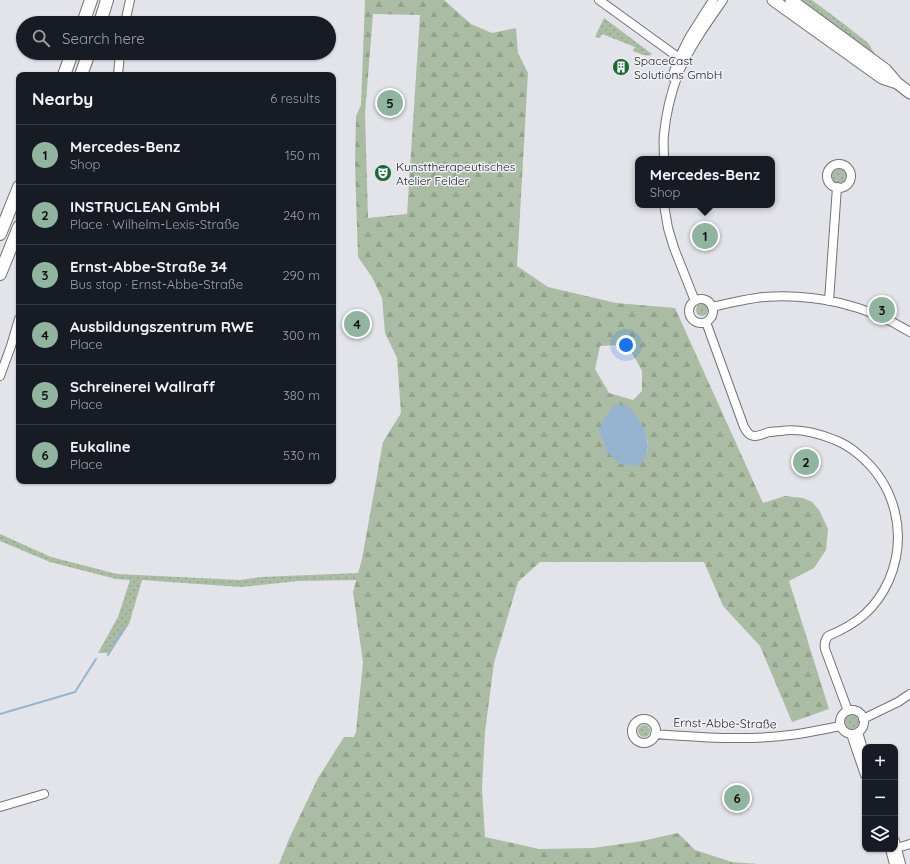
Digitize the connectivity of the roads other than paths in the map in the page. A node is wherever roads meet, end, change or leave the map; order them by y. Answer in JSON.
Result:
{"nodes":[{"id":1,"x":91,"y":0,"type":"edge"},
{"id":2,"x":108,"y":0,"type":"edge"},
{"id":3,"x":130,"y":0,"type":"edge"},
{"id":4,"x":600,"y":0,"type":"edge"},
{"id":5,"x":713,"y":0,"type":"edge"},
{"id":6,"x":723,"y":0,"type":"edge"},
{"id":7,"x":773,"y":0,"type":"edge"},
{"id":8,"x":791,"y":0,"type":"edge"},
{"id":9,"x":85,"y":16,"type":"edge"},
{"id":10,"x":102,"y":16,"type":"edge"},
{"id":11,"x":126,"y":16,"type":"edge"},
{"id":12,"x":69,"y":60,"type":"edge"},
{"id":13,"x":86,"y":60,"type":"edge"},
{"id":14,"x":119,"y":60,"type":"edge"},
{"id":15,"x":682,"y":60,"type":"junction"},
{"id":16,"x":65,"y":72,"type":"edge"},
{"id":17,"x":82,"y":72,"type":"edge"},
{"id":18,"x":118,"y":72,"type":"edge"},
{"id":19,"x":897,"y":83,"type":"junction"},
{"id":20,"x":910,"y":93,"type":"edge"},
{"id":21,"x":659,"y":156,"type":"edge"},
{"id":22,"x":664,"y":156,"type":"edge"},
{"id":23,"x":837,"y":187,"type":"dead end"},
{"id":24,"x":16,"y":194,"type":"edge"},
{"id":25,"x":665,"y":208,"type":"edge"},
{"id":26,"x":670,"y":208,"type":"edge"},
{"id":27,"x":0,"y":234,"type":"edge"},
{"id":28,"x":16,"y":235,"type":"edge"},
{"id":29,"x":0,"y":274,"type":"edge"},
{"id":30,"x":698,"y":300,"type":"junction"},
{"id":31,"x":829,"y":301,"type":"junction"},
{"id":32,"x":712,"y":307,"type":"junction"},
{"id":33,"x":706,"y":322,"type":"junction"},
{"id":34,"x":16,"y":331,"type":"edge"},
{"id":35,"x":910,"y":332,"type":"edge"},
{"id":36,"x":7,"y":357,"type":"junction"},
{"id":37,"x":0,"y":367,"type":"edge"},
{"id":38,"x":0,"y":376,"type":"edge"},
{"id":39,"x":910,"y":694,"type":"edge"},
{"id":40,"x":848,"y":711,"type":"junction"},
{"id":41,"x":863,"y":719,"type":"junction"},
{"id":42,"x":841,"y":726,"type":"junction"},
{"id":43,"x":854,"y":733,"type":"junction"},
{"id":44,"x":655,"y":734,"type":"dead end"},
{"id":45,"x":862,"y":750,"type":"edge"},
{"id":46,"x":862,"y":764,"type":"edge"},
{"id":47,"x":44,"y":794,"type":"dead end"},
{"id":48,"x":0,"y":807,"type":"edge"},
{"id":49,"x":910,"y":844,"type":"edge"},
{"id":50,"x":898,"y":846,"type":"edge"},
{"id":51,"x":893,"y":852,"type":"edge"},
{"id":52,"x":895,"y":852,"type":"edge"},
{"id":53,"x":894,"y":864,"type":"edge"},
{"id":54,"x":901,"y":864,"type":"edge"}],
"edges":[{"from":1,"to":9,"type":"highway"},
{"from":2,"to":10,"type":"highway"},
{"from":3,"to":11,"type":"street"},
{"from":4,"to":15,"type":"street"},
{"from":5,"to":15,"type":"street"},
{"from":6,"to":15,"type":"street"},
{"from":7,"to":19,"type":"main road"},
{"from":8,"to":19,"type":"main road"},
{"from":12,"to":16,"type":"highway"},
{"from":13,"to":17,"type":"highway"},
{"from":14,"to":18,"type":"street"},
{"from":15,"to":21,"type":"street"},
{"from":15,"to":22,"type":"street"},
{"from":19,"to":20,"type":"main road"},
{"from":23,"to":31,"type":"street"},
{"from":24,"to":27,"type":"highway"},
{"from":25,"to":30,"type":"street"},
{"from":26,"to":30,"type":"street"},
{"from":28,"to":29,"type":"highway"},
{"from":30,"to":32,"type":"street"},
{"from":30,"to":33,"type":"street"},
{"from":31,"to":32,"type":"street"},
{"from":31,"to":35,"type":"street"},
{"from":32,"to":33,"type":"street"},
{"from":33,"to":40,"type":"street"},
{"from":34,"to":36,"type":"street"},
{"from":36,"to":37,"type":"street"},
{"from":36,"to":38,"type":"street"},
{"from":39,"to":41,"type":"street"},
{"from":40,"to":41,"type":"street"},
{"from":40,"to":42,"type":"street"},
{"from":41,"to":43,"type":"street"},
{"from":42,"to":43,"type":"street"},
{"from":42,"to":44,"type":"street","name":"Ernst-Abbe-Straße"},
{"from":43,"to":45,"type":"street"},
{"from":43,"to":46,"type":"street"},
{"from":47,"to":48,"type":"street"},
{"from":49,"to":50,"type":"street"},
{"from":51,"to":53,"type":"street"},
{"from":52,"to":54,"type":"street"}]}
